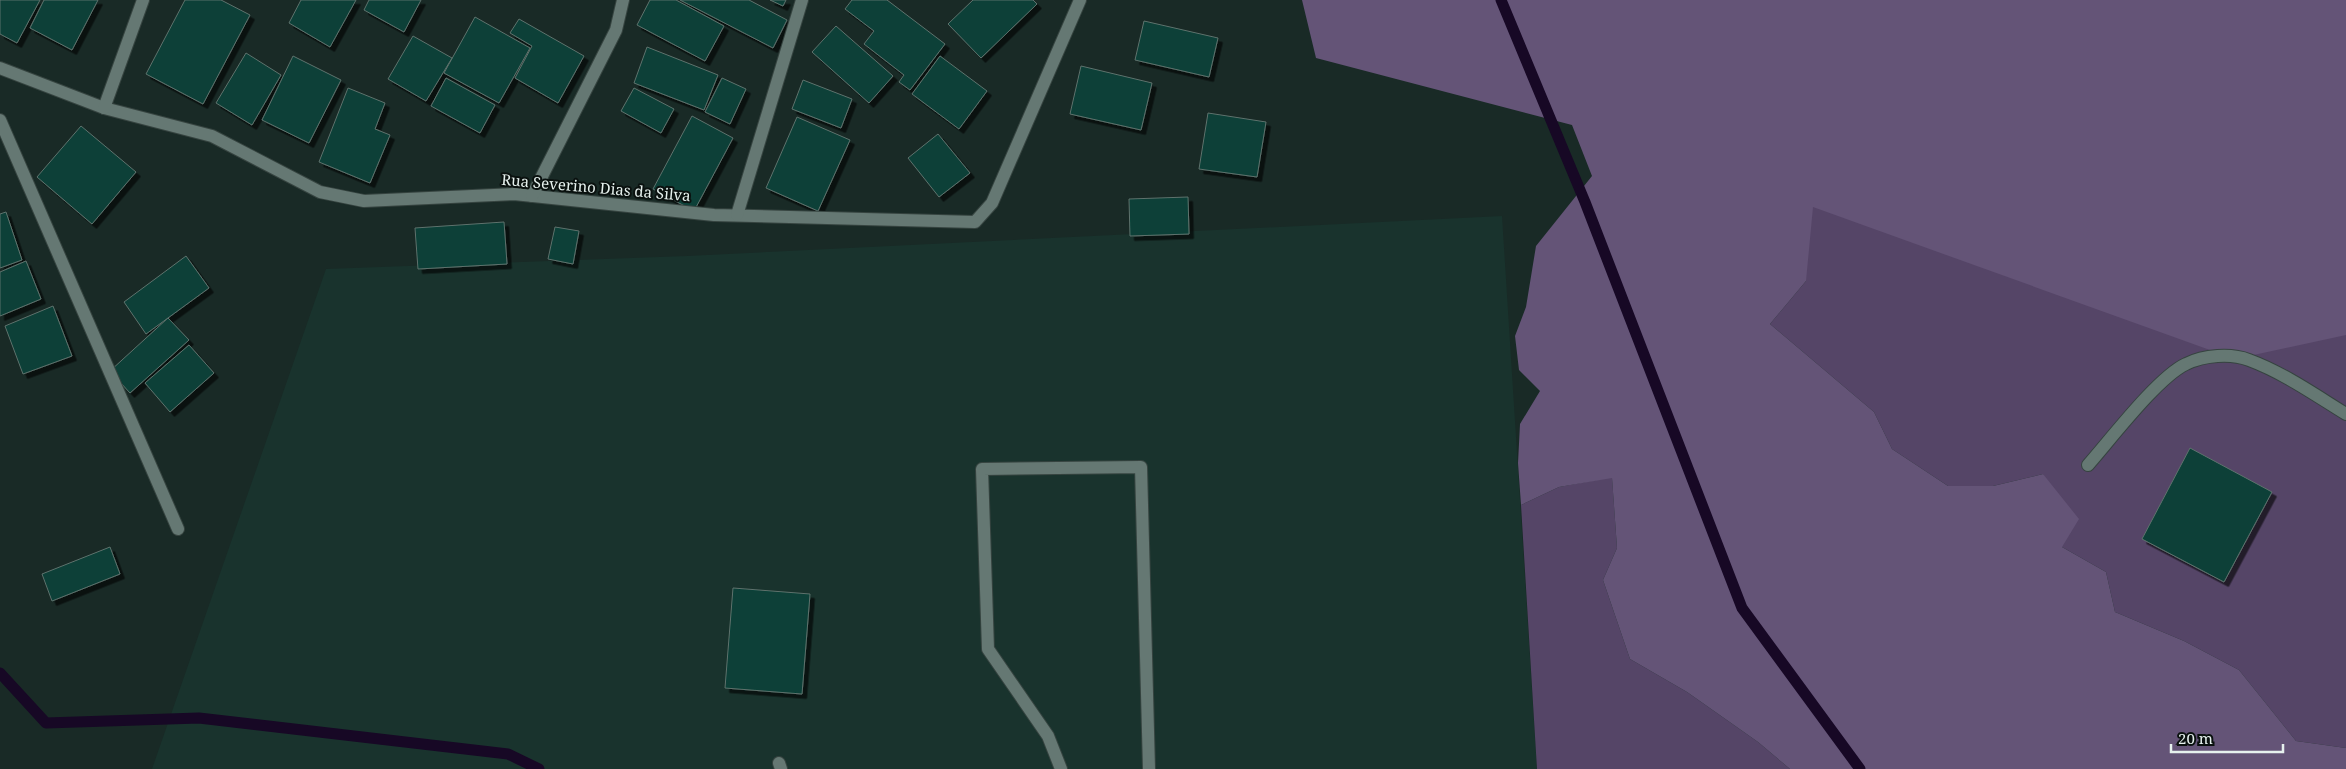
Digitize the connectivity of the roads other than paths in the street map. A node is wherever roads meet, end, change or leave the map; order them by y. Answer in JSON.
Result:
{"nodes":[{"id":1,"x":143,"y":0,"type":"edge"},
{"id":2,"x":623,"y":0,"type":"edge"},
{"id":3,"x":802,"y":0,"type":"edge"},
{"id":4,"x":1080,"y":0,"type":"edge"},
{"id":5,"x":0,"y":68,"type":"edge"},
{"id":6,"x":104,"y":108,"type":"junction"},
{"id":7,"x":0,"y":120,"type":"edge"},
{"id":8,"x":532,"y":196,"type":"junction"},
{"id":9,"x":737,"y":215,"type":"junction"},
{"id":10,"x":2346,"y":414,"type":"edge"},
{"id":11,"x":2088,"y":465,"type":"dead end"},
{"id":12,"x":178,"y":528,"type":"dead end"},
{"id":13,"x":1061,"y":769,"type":"edge"},
{"id":14,"x":1149,"y":769,"type":"edge"}],
"edges":[{"from":1,"to":6,"type":"street"},
{"from":2,"to":8,"type":"street"},
{"from":3,"to":9,"type":"street"},
{"from":4,"to":9,"type":"street","name":"Rua Severino Dias da Silva"},
{"from":5,"to":6,"type":"street","name":"Rua Severino Dias da Silva"},
{"from":6,"to":8,"type":"street","name":"Rua Severino Dias da Silva"},
{"from":7,"to":12,"type":"street"},
{"from":8,"to":9,"type":"street","name":"Rua Severino Dias da Silva"},
{"from":10,"to":11,"type":"street"},
{"from":13,"to":14,"type":"street"}]}
